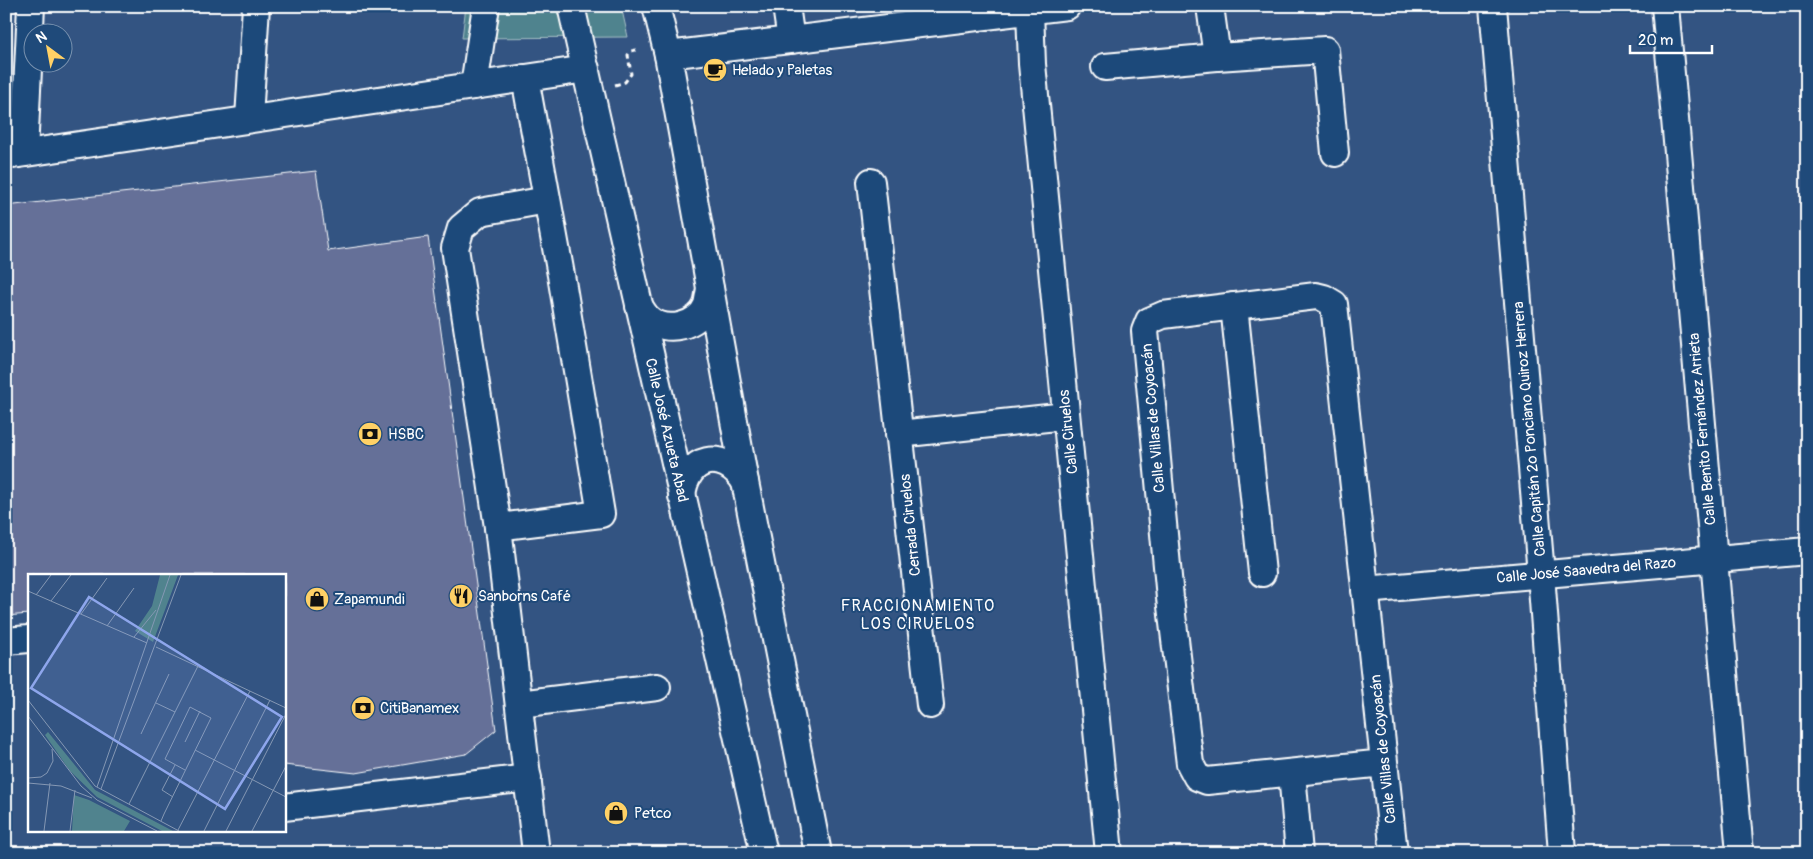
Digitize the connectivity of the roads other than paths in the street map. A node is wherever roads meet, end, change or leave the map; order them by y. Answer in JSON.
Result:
{"nodes":[{"id":1,"x":32,"y":6,"type":"edge"},
{"id":2,"x":256,"y":6,"type":"edge"},
{"id":3,"x":486,"y":6,"type":"edge"},
{"id":4,"x":571,"y":6,"type":"edge"},
{"id":5,"x":656,"y":6,"type":"edge"},
{"id":6,"x":786,"y":6,"type":"edge"},
{"id":7,"x":1068,"y":6,"type":"edge"},
{"id":8,"x":1210,"y":6,"type":"edge"},
{"id":9,"x":1493,"y":6,"type":"edge"},
{"id":10,"x":1665,"y":6,"type":"edge"},
{"id":11,"x":1030,"y":11,"type":"junction"},
{"id":12,"x":791,"y":40,"type":"junction"},
{"id":13,"x":666,"y":49,"type":"junction"},
{"id":14,"x":1217,"y":58,"type":"junction"},
{"id":15,"x":1105,"y":67,"type":"dead end"},
{"id":16,"x":525,"y":78,"type":"junction"},
{"id":17,"x":588,"y":78,"type":"junction"},
{"id":18,"x":474,"y":86,"type":"junction"},
{"id":19,"x":249,"y":118,"type":"junction"},
{"id":20,"x":1335,"y":153,"type":"dead end"},
{"id":21,"x":15,"y":155,"type":"edge"},
{"id":22,"x":871,"y":182,"type":"dead end"},
{"id":23,"x":547,"y":200,"type":"junction"},
{"id":24,"x":710,"y":289,"type":"junction"},
{"id":25,"x":639,"y":306,"type":"junction"},
{"id":26,"x":1234,"y":306,"type":"junction"},
{"id":27,"x":1066,"y":416,"type":"junction"},
{"id":28,"x":899,"y":434,"type":"junction"},
{"id":29,"x":745,"y":482,"type":"junction"},
{"id":30,"x":682,"y":496,"type":"junction"},
{"id":31,"x":498,"y":527,"type":"junction"},
{"id":32,"x":1807,"y":551,"type":"edge"},
{"id":33,"x":1714,"y":559,"type":"junction"},
{"id":34,"x":1262,"y":573,"type":"dead end"},
{"id":35,"x":1541,"y":574,"type":"junction"},
{"id":36,"x":1365,"y":590,"type":"junction"},
{"id":37,"x":28,"y":640,"type":"edge"},
{"id":38,"x":6,"y":641,"type":"edge"},
{"id":39,"x":657,"y":687,"type":"dead end"},
{"id":40,"x":520,"y":704,"type":"junction"},
{"id":41,"x":930,"y":705,"type":"dead end"},
{"id":42,"x":1384,"y":763,"type":"junction"},
{"id":43,"x":1292,"y":773,"type":"junction"},
{"id":44,"x":528,"y":778,"type":"junction"},
{"id":45,"x":285,"y":807,"type":"edge"},
{"id":46,"x":536,"y":853,"type":"edge"},
{"id":47,"x":764,"y":853,"type":"edge"},
{"id":48,"x":818,"y":853,"type":"edge"},
{"id":49,"x":1109,"y":853,"type":"edge"},
{"id":50,"x":1299,"y":853,"type":"edge"},
{"id":51,"x":1394,"y":853,"type":"edge"},
{"id":52,"x":1562,"y":853,"type":"edge"},
{"id":53,"x":1740,"y":853,"type":"edge"}],
"edges":[{"from":1,"to":21,"type":"street"},
{"from":2,"to":19,"type":"street"},
{"from":3,"to":18,"type":"street"},
{"from":4,"to":17,"type":"street","name":"Calle José Azueta Abad"},
{"from":5,"to":13,"type":"street"},
{"from":6,"to":12,"type":"street"},
{"from":7,"to":11,"type":"street"},
{"from":8,"to":14,"type":"street"},
{"from":9,"to":35,"type":"street","name":"Calle Capitán 2º Ponciano Quiroz Herrera"},
{"from":10,"to":33,"type":"street","name":"Calle Benito Fernández Arrieta"},
{"from":11,"to":12,"type":"street"},
{"from":11,"to":27,"type":"street","name":"Calle Ciruelos"},
{"from":12,"to":13,"type":"street"},
{"from":13,"to":24,"type":"street"},
{"from":14,"to":15,"type":"street"},
{"from":14,"to":20,"type":"street"},
{"from":16,"to":17,"type":"street"},
{"from":16,"to":18,"type":"street"},
{"from":16,"to":23,"type":"street"},
{"from":17,"to":25,"type":"street","name":"Calle José Azueta Abad"},
{"from":18,"to":19,"type":"street"},
{"from":19,"to":21,"type":"street"},
{"from":22,"to":28,"type":"street","name":"Cerrada Ciruelos"},
{"from":23,"to":31,"type":"street"},
{"from":23,"to":31,"type":"street"},
{"from":24,"to":25,"type":"street"},
{"from":24,"to":29,"type":"street"},
{"from":25,"to":30,"type":"street","name":"Calle José Azueta Abad"},
{"from":26,"to":34,"type":"street"},
{"from":26,"to":36,"type":"street","name":"Calle Villas de Coyoacán"},
{"from":26,"to":43,"type":"street","name":"Calle Villas de Coyoacán"},
{"from":27,"to":28,"type":"street"},
{"from":27,"to":49,"type":"street","name":"Calle Ciruelos"},
{"from":28,"to":41,"type":"street","name":"Cerrada Ciruelos"},
{"from":29,"to":30,"type":"street"},
{"from":29,"to":48,"type":"street"},
{"from":30,"to":47,"type":"street","name":"Calle José Azueta Abad"},
{"from":31,"to":40,"type":"street"},
{"from":32,"to":33,"type":"street","name":"Calle José Saavedra del Razo"},
{"from":33,"to":35,"type":"street","name":"Calle José Saavedra del Razo"},
{"from":33,"to":53,"type":"street","name":"Calle Benito Fernández Arrieta"},
{"from":35,"to":36,"type":"street","name":"Calle José Saavedra del Razo"},
{"from":35,"to":52,"type":"street","name":"Calle Capitán 2º Ponciano Quiroz Herrera"},
{"from":36,"to":42,"type":"street","name":"Calle Villas de Coyoacán"},
{"from":37,"to":38,"type":"street"},
{"from":39,"to":40,"type":"street"},
{"from":40,"to":44,"type":"street"},
{"from":42,"to":43,"type":"street","name":"Calle Villas de Coyoacán"},
{"from":42,"to":51,"type":"street","name":"Calle Villas de Coyoacán"},
{"from":43,"to":50,"type":"street"},
{"from":44,"to":45,"type":"street"},
{"from":44,"to":46,"type":"street"}]}
